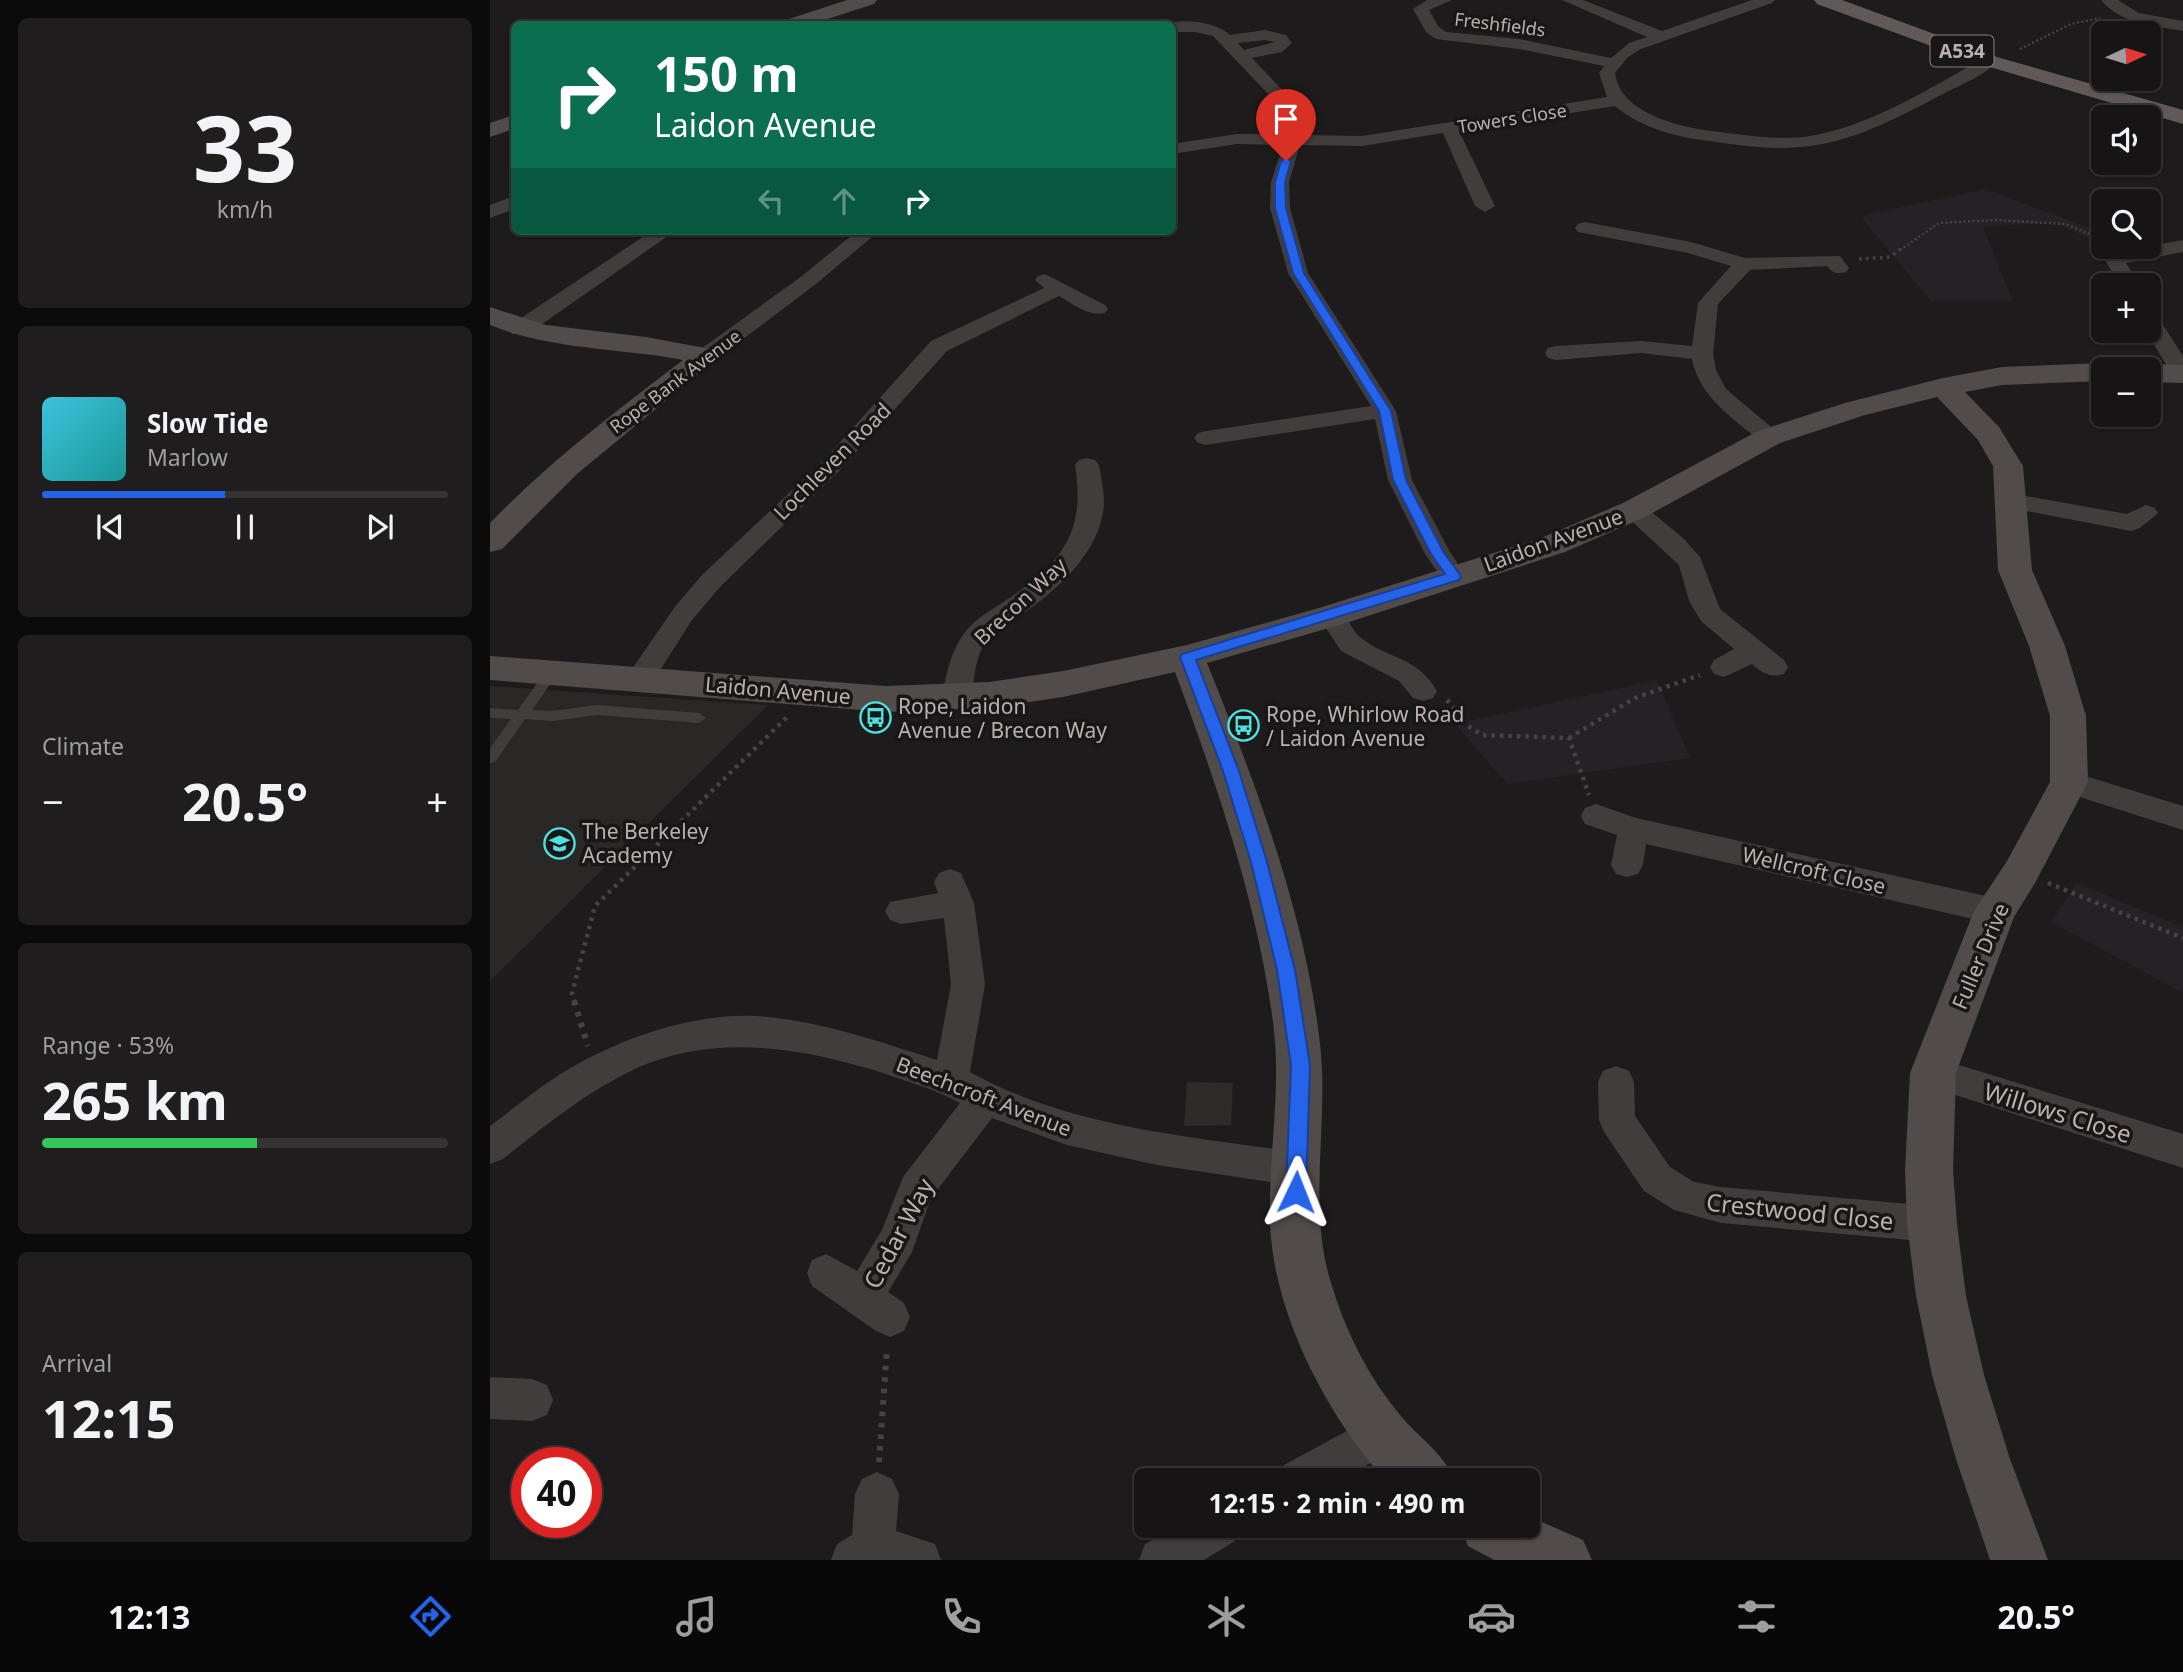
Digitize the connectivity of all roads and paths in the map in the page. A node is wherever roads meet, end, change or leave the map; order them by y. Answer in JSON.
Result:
{"nodes":[{"id":1,"x":867,"y":0,"type":"edge"},
{"id":2,"x":1444,"y":0,"type":"edge"},
{"id":3,"x":1570,"y":0,"type":"edge"},
{"id":4,"x":1767,"y":0,"type":"edge"},
{"id":5,"x":1825,"y":0,"type":"edge"},
{"id":6,"x":2109,"y":0,"type":"edge"},
{"id":7,"x":2125,"y":12,"type":"junction"},
{"id":8,"x":802,"y":21,"type":"edge"},
{"id":9,"x":2183,"y":26,"type":"edge"},
{"id":10,"x":1176,"y":27,"type":"edge"},
{"id":11,"x":1662,"y":37,"type":"junction"},
{"id":12,"x":1228,"y":40,"type":"junction"},
{"id":13,"x":1241,"y":55,"type":"junction"},
{"id":14,"x":1990,"y":61,"type":"junction"},
{"id":15,"x":1613,"y":62,"type":"junction"},
{"id":16,"x":1619,"y":100,"type":"junction"},
{"id":17,"x":2183,"y":117,"type":"edge"},
{"id":18,"x":511,"y":123,"type":"edge"},
{"id":19,"x":1449,"y":128,"type":"junction"},
{"id":20,"x":490,"y":130,"type":"edge"},
{"id":21,"x":1293,"y":140,"type":"junction"},
{"id":22,"x":1176,"y":148,"type":"edge"},
{"id":23,"x":511,"y":203,"type":"edge"},
{"id":24,"x":1485,"y":206,"type":"dead end"},
{"id":25,"x":490,"y":212,"type":"edge"},
{"id":26,"x":1585,"y":228,"type":"dead end"},
{"id":27,"x":659,"y":235,"type":"edge"},
{"id":28,"x":864,"y":235,"type":"edge"},
{"id":29,"x":2091,"y":238,"type":"edge"},
{"id":30,"x":2161,"y":246,"type":"edge"},
{"id":31,"x":2183,"y":246,"type":"edge"},
{"id":32,"x":1832,"y":259,"type":"joint"},
{"id":33,"x":1744,"y":264,"type":"junction"},
{"id":34,"x":1038,"y":276,"type":"dead end"},
{"id":35,"x":1060,"y":288,"type":"junction"},
{"id":36,"x":1098,"y":309,"type":"dead end"},
{"id":37,"x":490,"y":316,"type":"edge"},
{"id":38,"x":520,"y":329,"type":"junction"},
{"id":39,"x":2161,"y":338,"type":"edge"},
{"id":40,"x":1702,"y":354,"type":"junction"},
{"id":41,"x":1557,"y":355,"type":"dead end"},
{"id":42,"x":706,"y":356,"type":"junction"},
{"id":43,"x":2091,"y":373,"type":"edge"},
{"id":44,"x":2161,"y":373,"type":"edge"},
{"id":45,"x":2182,"y":374,"type":"edge"},
{"id":46,"x":1943,"y":387,"type":"junction"},
{"id":47,"x":1385,"y":411,"type":"junction"},
{"id":48,"x":1769,"y":437,"type":"junction"},
{"id":49,"x":1206,"y":438,"type":"dead end"},
{"id":50,"x":1087,"y":465,"type":"dead end"},
{"id":51,"x":2010,"y":501,"type":"junction"},
{"id":52,"x":1634,"y":510,"type":"junction"},
{"id":53,"x":2141,"y":526,"type":"dead end"},
{"id":54,"x":490,"y":542,"type":"edge"},
{"id":55,"x":1454,"y":576,"type":"junction"},
{"id":56,"x":1331,"y":615,"type":"junction"},
{"id":57,"x":1187,"y":657,"type":"junction"},
{"id":58,"x":1724,"y":667,"type":"joint"},
{"id":59,"x":490,"y":668,"type":"edge"},
{"id":60,"x":552,"y":672,"type":"junction"},
{"id":61,"x":1421,"y":677,"type":"joint"},
{"id":62,"x":640,"y":679,"type":"junction"},
{"id":63,"x":813,"y":692,"type":"junction"},
{"id":64,"x":956,"y":698,"type":"junction"},
{"id":65,"x":490,"y":713,"type":"edge"},
{"id":66,"x":521,"y":715,"type":"junction"},
{"id":67,"x":699,"y":718,"type":"dead end"},
{"id":68,"x":1569,"y":738,"type":"junction"},
{"id":69,"x":490,"y":758,"type":"edge"},
{"id":70,"x":2068,"y":782,"type":"junction"},
{"id":71,"x":1596,"y":816,"type":"joint"},
{"id":72,"x":2183,"y":818,"type":"edge"},
{"id":73,"x":1633,"y":829,"type":"junction"},
{"id":74,"x":1627,"y":865,"type":"dead end"},
{"id":75,"x":2021,"y":872,"type":"junction"},
{"id":76,"x":901,"y":911,"type":"dead end"},
{"id":77,"x":1995,"y":911,"type":"junction"},
{"id":78,"x":2183,"y":938,"type":"edge"},
{"id":79,"x":593,"y":1061,"type":"junction"},
{"id":80,"x":1933,"y":1073,"type":"junction"},
{"id":81,"x":951,"y":1080,"type":"junction"},
{"id":82,"x":1616,"y":1082,"type":"dead end"},
{"id":83,"x":985,"y":1100,"type":"junction"},
{"id":84,"x":490,"y":1147,"type":"edge"},
{"id":85,"x":2183,"y":1151,"type":"edge"},
{"id":86,"x":1296,"y":1169,"type":"junction"},
{"id":87,"x":1932,"y":1224,"type":"junction"},
{"id":88,"x":826,"y":1273,"type":"dead end"},
{"id":89,"x":876,"y":1308,"type":"junction"},
{"id":90,"x":490,"y":1398,"type":"edge"},
{"id":91,"x":532,"y":1400,"type":"dead end"},
{"id":92,"x":1380,"y":1434,"type":"junction"},
{"id":93,"x":1320,"y":1468,"type":"edge"},
{"id":94,"x":1414,"y":1468,"type":"edge"},
{"id":95,"x":877,"y":1494,"type":"joint"},
{"id":96,"x":1199,"y":1538,"type":"edge"},
{"id":97,"x":1511,"y":1538,"type":"edge"},
{"id":98,"x":863,"y":1553,"type":"edge"},
{"id":99,"x":919,"y":1560,"type":"edge"},
{"id":100,"x":1161,"y":1560,"type":"edge"},
{"id":101,"x":1563,"y":1560,"type":"edge"},
{"id":102,"x":2020,"y":1560,"type":"edge"}],
"edges":[{"from":1,"to":8,"type":"street"},
{"from":2,"to":15,"type":"street","name":"Freshfields"},
{"from":3,"to":11,"type":"street","name":"Freshfields"},
{"from":4,"to":11,"type":"street"},
{"from":5,"to":14,"type":"main road","number":"A534"},
{"from":6,"to":7,"type":"street"},
{"from":7,"to":9,"type":"street"},
{"from":7,"to":14,"type":"path"},
{"from":10,"to":12,"type":"street"},
{"from":11,"to":15,"type":"street"},
{"from":12,"to":13,"type":"street"},
{"from":12,"to":13,"type":"street"},
{"from":13,"to":21,"type":"street"},
{"from":14,"to":16,"type":"street"},
{"from":14,"to":17,"type":"main road","number":"A534"},
{"from":15,"to":16,"type":"street"},
{"from":16,"to":19,"type":"street","name":"Towers Close"},
{"from":18,"to":20,"type":"street"},
{"from":19,"to":21,"type":"street"},
{"from":19,"to":24,"type":"street","name":"Towers Close"},
{"from":21,"to":22,"type":"street"},
{"from":21,"to":47,"type":"street"},
{"from":23,"to":25,"type":"street"},
{"from":26,"to":33,"type":"street"},
{"from":27,"to":38,"type":"street"},
{"from":28,"to":42,"type":"street","name":"Rope Bank Avenue"},
{"from":29,"to":32,"type":"path"},
{"from":30,"to":31,"type":"street"},
{"from":32,"to":33,"type":"street"},
{"from":33,"to":40,"type":"street"},
{"from":34,"to":35,"type":"street"},
{"from":35,"to":36,"type":"street"},
{"from":35,"to":62,"type":"street","name":"Lochleven Road"},
{"from":37,"to":38,"type":"street"},
{"from":38,"to":42,"type":"street"},
{"from":39,"to":45,"type":"street"},
{"from":40,"to":41,"type":"street"},
{"from":40,"to":48,"type":"street"},
{"from":42,"to":54,"type":"street","name":"Rope Bank Avenue"},
{"from":43,"to":46,"type":"street","name":"Laidon Avenue"},
{"from":44,"to":45,"type":"street"},
{"from":46,"to":48,"type":"street","name":"Laidon Avenue"},
{"from":46,"to":51,"type":"street","name":"Fuller Drive"},
{"from":47,"to":49,"type":"street"},
{"from":47,"to":55,"type":"street"},
{"from":48,"to":52,"type":"street","name":"Laidon Avenue"},
{"from":50,"to":64,"type":"street","name":"Brecon Way"},
{"from":51,"to":53,"type":"street"},
{"from":51,"to":70,"type":"street","name":"Fuller Drive"},
{"from":52,"to":55,"type":"street","name":"Laidon Avenue"},
{"from":52,"to":58,"type":"street"},
{"from":55,"to":56,"type":"street","name":"Laidon Avenue"},
{"from":56,"to":57,"type":"street","name":"Laidon Avenue"},
{"from":56,"to":61,"type":"street"},
{"from":57,"to":64,"type":"street","name":"Laidon Avenue"},
{"from":57,"to":86,"type":"street"},
{"from":58,"to":68,"type":"path"},
{"from":59,"to":60,"type":"street","name":"Laidon Avenue"},
{"from":60,"to":62,"type":"street","name":"Laidon Avenue"},
{"from":60,"to":66,"type":"lane"},
{"from":61,"to":68,"type":"path"},
{"from":62,"to":63,"type":"street","name":"Laidon Avenue"},
{"from":63,"to":64,"type":"street","name":"Laidon Avenue"},
{"from":63,"to":79,"type":"path"},
{"from":65,"to":66,"type":"lane"},
{"from":66,"to":67,"type":"lane"},
{"from":66,"to":69,"type":"lane"},
{"from":68,"to":71,"type":"path"},
{"from":70,"to":72,"type":"street"},
{"from":70,"to":75,"type":"street","name":"Fuller Drive"},
{"from":71,"to":73,"type":"street","name":"Wellcroft Close"},
{"from":73,"to":74,"type":"street"},
{"from":73,"to":77,"type":"street","name":"Wellcroft Close"},
{"from":75,"to":77,"type":"street","name":"Fuller Drive"},
{"from":75,"to":78,"type":"path"},
{"from":76,"to":81,"type":"street"},
{"from":77,"to":80,"type":"street","name":"Fuller Drive"},
{"from":79,"to":81,"type":"street","name":"Beechcroft Avenue"},
{"from":79,"to":84,"type":"street","name":"Beechcroft Avenue"},
{"from":80,"to":85,"type":"street","name":"Willows Close"},
{"from":80,"to":87,"type":"street","name":"Fuller Drive"},
{"from":81,"to":83,"type":"street","name":"Beechcroft Avenue"},
{"from":82,"to":87,"type":"street","name":"Crestwood Close"},
{"from":83,"to":86,"type":"street","name":"Beechcroft Avenue"},
{"from":83,"to":89,"type":"street","name":"Cedar Way"},
{"from":86,"to":92,"type":"street"},
{"from":87,"to":102,"type":"street","name":"Fuller Drive"},
{"from":88,"to":89,"type":"street","name":"Cedar Way"},
{"from":89,"to":95,"type":"path"},
{"from":90,"to":91,"type":"street"},
{"from":92,"to":93,"type":"street"},
{"from":92,"to":94,"type":"street"},
{"from":95,"to":98,"type":"street"},
{"from":96,"to":100,"type":"street"},
{"from":97,"to":101,"type":"street"},
{"from":98,"to":99,"type":"street"}]}
